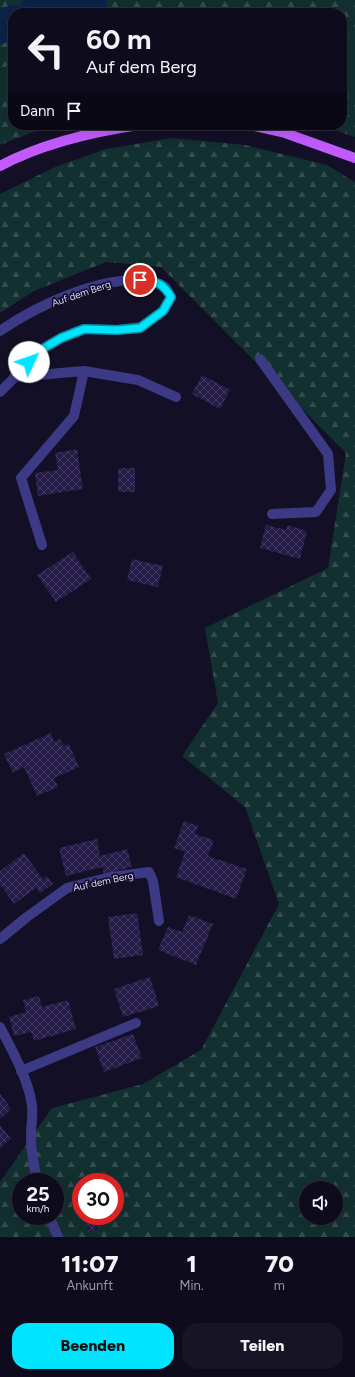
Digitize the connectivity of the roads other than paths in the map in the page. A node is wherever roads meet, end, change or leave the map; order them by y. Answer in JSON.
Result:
{"nodes":[{"id":1,"x":106,"y":130,"type":"edge"},
{"id":2,"x":272,"y":130,"type":"edge"},
{"id":3,"x":355,"y":158,"type":"edge"},
{"id":4,"x":0,"y":166,"type":"edge"},
{"id":5,"x":0,"y":331,"type":"edge"},
{"id":6,"x":260,"y":359,"type":"dead end"},
{"id":7,"x":84,"y":371,"type":"junction"},
{"id":8,"x":14,"y":377,"type":"junction"},
{"id":9,"x":0,"y":392,"type":"edge"},
{"id":10,"x":176,"y":397,"type":"dead end"},
{"id":11,"x":272,"y":514,"type":"dead end"},
{"id":12,"x":42,"y":545,"type":"dead end"},
{"id":13,"x":159,"y":921,"type":"dead end"},
{"id":14,"x":0,"y":940,"type":"edge"},
{"id":15,"x":136,"y":1023,"type":"dead end"},
{"id":16,"x":0,"y":1027,"type":"edge"},
{"id":17,"x":21,"y":1071,"type":"junction"},
{"id":18,"x":36,"y":1173,"type":"edge"},
{"id":19,"x":53,"y":1225,"type":"edge"},
{"id":20,"x":58,"y":1237,"type":"edge"}],
"edges":[{"from":1,"to":4,"type":"main road"},
{"from":2,"to":3,"type":"main road"},
{"from":5,"to":8,"type":"street","name":"Auf dem Berg"},
{"from":6,"to":11,"type":"street"},
{"from":7,"to":8,"type":"street"},
{"from":7,"to":10,"type":"street"},
{"from":7,"to":12,"type":"street"},
{"from":8,"to":9,"type":"street","name":"Auf dem Berg"},
{"from":13,"to":14,"type":"street","name":"Auf dem Berg"},
{"from":15,"to":17,"type":"street"},
{"from":16,"to":17,"type":"street"},
{"from":17,"to":18,"type":"street"},
{"from":19,"to":20,"type":"street"}]}
